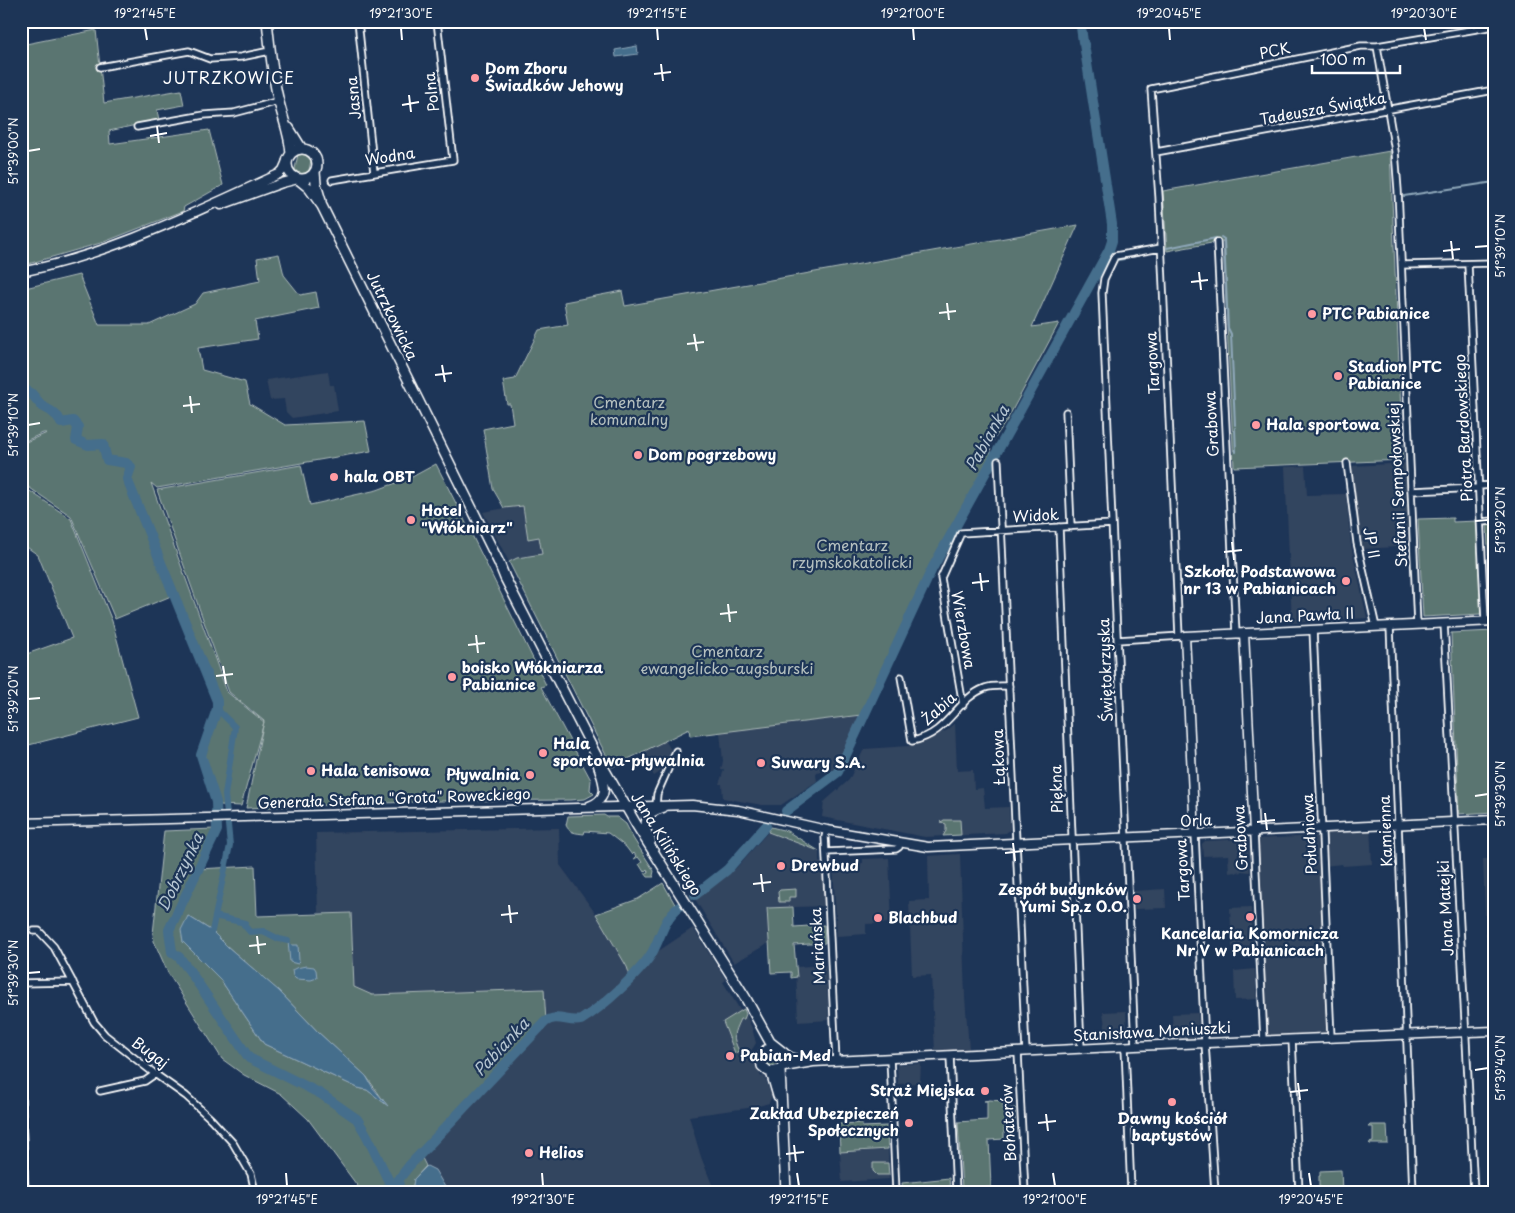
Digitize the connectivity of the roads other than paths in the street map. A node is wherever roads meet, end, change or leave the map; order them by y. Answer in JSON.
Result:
{"nodes":[{"id":1,"x":267,"y":21,"type":"edge"},
{"id":2,"x":358,"y":21,"type":"edge"},
{"id":3,"x":437,"y":21,"type":"edge"},
{"id":4,"x":1494,"y":26,"type":"edge"},
{"id":5,"x":1377,"y":46,"type":"junction"},
{"id":6,"x":271,"y":52,"type":"junction"},
{"id":7,"x":100,"y":67,"type":"dead end"},
{"id":8,"x":1151,"y":89,"type":"joint"},
{"id":9,"x":1494,"y":90,"type":"edge"},
{"id":10,"x":279,"y":101,"type":"junction"},
{"id":11,"x":1387,"y":110,"type":"junction"},
{"id":12,"x":286,"y":124,"type":"junction"},
{"id":13,"x":137,"y":127,"type":"dead end"},
{"id":14,"x":302,"y":149,"type":"junction"},
{"id":15,"x":1156,"y":152,"type":"junction"},
{"id":16,"x":289,"y":158,"type":"junction"},
{"id":17,"x":453,"y":160,"type":"joint"},
{"id":18,"x":315,"y":172,"type":"junction"},
{"id":19,"x":374,"y":173,"type":"junction"},
{"id":20,"x":298,"y":179,"type":"junction"},
{"id":21,"x":332,"y":180,"type":"dead end"},
{"id":22,"x":322,"y":206,"type":"junction"},
{"id":23,"x":195,"y":214,"type":"junction"},
{"id":24,"x":1217,"y":242,"type":"dead end"},
{"id":25,"x":1161,"y":248,"type":"junction"},
{"id":26,"x":1494,"y":263,"type":"edge"},
{"id":27,"x":1468,"y":264,"type":"junction"},
{"id":28,"x":1402,"y":266,"type":"junction"},
{"id":29,"x":21,"y":272,"type":"edge"},
{"id":30,"x":1066,"y":412,"type":"dead end"},
{"id":31,"x":437,"y":438,"type":"joint"},
{"id":32,"x":998,"y":461,"type":"dead end"},
{"id":33,"x":1347,"y":463,"type":"dead end"},
{"id":34,"x":1494,"y":485,"type":"edge"},
{"id":35,"x":1479,"y":487,"type":"junction"},
{"id":36,"x":1411,"y":491,"type":"junction"},
{"id":37,"x":1494,"y":521,"type":"edge"},
{"id":38,"x":1481,"y":522,"type":"junction"},
{"id":39,"x":1112,"y":524,"type":"junction"},
{"id":40,"x":1071,"y":527,"type":"junction"},
{"id":41,"x":1059,"y":528,"type":"junction"},
{"id":42,"x":1002,"y":530,"type":"junction"},
{"id":43,"x":961,"y":533,"type":"joint"},
{"id":44,"x":1485,"y":621,"type":"junction"},
{"id":45,"x":1494,"y":621,"type":"edge"},
{"id":46,"x":1444,"y":624,"type":"junction"},
{"id":47,"x":1417,"y":625,"type":"junction"},
{"id":48,"x":1390,"y":626,"type":"junction"},
{"id":49,"x":1376,"y":627,"type":"junction"},
{"id":50,"x":1312,"y":630,"type":"junction"},
{"id":51,"x":1240,"y":633,"type":"junction"},
{"id":52,"x":1182,"y":636,"type":"junction"},
{"id":53,"x":1117,"y":640,"type":"junction"},
{"id":54,"x":901,"y":677,"type":"dead end"},
{"id":55,"x":1009,"y":686,"type":"junction"},
{"id":56,"x":963,"y":704,"type":"junction"},
{"id":57,"x":676,"y":751,"type":"dead end"},
{"id":58,"x":596,"y":755,"type":"junction"},
{"id":59,"x":679,"y":805,"type":"junction"},
{"id":60,"x":626,"y":806,"type":"junction"},
{"id":61,"x":656,"y":806,"type":"junction"},
{"id":62,"x":577,"y":808,"type":"junction"},
{"id":63,"x":766,"y":816,"type":"joint"},
{"id":64,"x":1494,"y":820,"type":"edge"},
{"id":65,"x":1454,"y":822,"type":"junction"},
{"id":66,"x":21,"y":823,"type":"edge"},
{"id":67,"x":1398,"y":825,"type":"junction"},
{"id":68,"x":1322,"y":829,"type":"junction"},
{"id":69,"x":827,"y":830,"type":"junction"},
{"id":70,"x":1254,"y":832,"type":"junction"},
{"id":71,"x":1195,"y":834,"type":"junction"},
{"id":72,"x":1125,"y":838,"type":"junction"},
{"id":73,"x":1072,"y":840,"type":"junction"},
{"id":74,"x":900,"y":843,"type":"junction"},
{"id":75,"x":1016,"y":843,"type":"junction"},
{"id":76,"x":826,"y":852,"type":"junction"},
{"id":77,"x":664,"y":867,"type":"junction"},
{"id":78,"x":34,"y":931,"type":"dead end"},
{"id":79,"x":73,"y":982,"type":"junction"},
{"id":80,"x":21,"y":983,"type":"edge"},
{"id":81,"x":756,"y":1020,"type":"junction"},
{"id":82,"x":1494,"y":1031,"type":"edge"},
{"id":83,"x":1464,"y":1032,"type":"junction"},
{"id":84,"x":1406,"y":1034,"type":"junction"},
{"id":85,"x":1331,"y":1038,"type":"junction"},
{"id":86,"x":1292,"y":1039,"type":"junction"},
{"id":87,"x":1264,"y":1041,"type":"junction"},
{"id":88,"x":1206,"y":1043,"type":"junction"},
{"id":89,"x":1135,"y":1046,"type":"junction"},
{"id":90,"x":1124,"y":1047,"type":"junction"},
{"id":91,"x":1081,"y":1049,"type":"junction"},
{"id":92,"x":780,"y":1051,"type":"junction"},
{"id":93,"x":763,"y":1052,"type":"junction"},
{"id":94,"x":1022,"y":1052,"type":"junction"},
{"id":95,"x":950,"y":1056,"type":"junction"},
{"id":96,"x":890,"y":1058,"type":"junction"},
{"id":97,"x":836,"y":1061,"type":"junction"},
{"id":98,"x":812,"y":1062,"type":"junction"},
{"id":99,"x":778,"y":1070,"type":"junction"},
{"id":100,"x":156,"y":1074,"type":"junction"},
{"id":101,"x":21,"y":1091,"type":"edge"},
{"id":102,"x":100,"y":1092,"type":"dead end"},
{"id":103,"x":25,"y":1192,"type":"edge"},
{"id":104,"x":255,"y":1192,"type":"edge"},
{"id":105,"x":786,"y":1192,"type":"edge"},
{"id":106,"x":896,"y":1192,"type":"edge"},
{"id":107,"x":956,"y":1192,"type":"edge"},
{"id":108,"x":1024,"y":1192,"type":"edge"},
{"id":109,"x":1131,"y":1192,"type":"edge"},
{"id":110,"x":1215,"y":1192,"type":"edge"},
{"id":111,"x":1299,"y":1192,"type":"edge"},
{"id":112,"x":1413,"y":1192,"type":"edge"},
{"id":113,"x":1474,"y":1192,"type":"edge"}],
"edges":[{"from":1,"to":6,"type":"main road"},
{"from":2,"to":19,"type":"street","name":"Jasna"},
{"from":3,"to":17,"type":"street","name":"Polna"},
{"from":4,"to":5,"type":"street","name":"PCK"},
{"from":5,"to":8,"type":"street","name":"PCK"},
{"from":5,"to":11,"type":"street","name":"Stefanii Sempołowskiej"},
{"from":6,"to":7,"type":"street"},
{"from":6,"to":10,"type":"main road"},
{"from":8,"to":15,"type":"street","name":"Targowa"},
{"from":9,"to":11,"type":"street","name":"Tadeusza Świątka"},
{"from":10,"to":12,"type":"main road"},
{"from":10,"to":13,"type":"street"},
{"from":11,"to":15,"type":"street","name":"Tadeusza Świątka"},
{"from":11,"to":28,"type":"street","name":"Stefanii Sempołowskiej"},
{"from":12,"to":14,"type":"main road"},
{"from":12,"to":16,"type":"main road"},
{"from":14,"to":16,"type":"main road"},
{"from":14,"to":18,"type":"main road"},
{"from":15,"to":25,"type":"street","name":"Targowa"},
{"from":16,"to":20,"type":"main road"},
{"from":16,"to":23,"type":"street"},
{"from":17,"to":19,"type":"street","name":"Wodna"},
{"from":18,"to":20,"type":"main road"},
{"from":18,"to":22,"type":"main road","name":"Jutrzkowicka"},
{"from":19,"to":21,"type":"street","name":"Wodna"},
{"from":20,"to":22,"type":"main road","name":"Jutrzkowicka"},
{"from":20,"to":23,"type":"street"},
{"from":22,"to":31,"type":"main road","name":"Jutrzkowicka"},
{"from":23,"to":29,"type":"street"},
{"from":24,"to":51,"type":"street","name":"Grabowa"},
{"from":25,"to":39,"type":"street","name":"Świętokrzyska"},
{"from":25,"to":52,"type":"street","name":"Targowa"},
{"from":26,"to":27,"type":"street"},
{"from":27,"to":28,"type":"street"},
{"from":27,"to":35,"type":"street","name":"Piotra Bardowskiego"},
{"from":28,"to":36,"type":"street","name":"Stefanii Sempołowskiej"},
{"from":30,"to":40,"type":"street"},
{"from":31,"to":58,"type":"main road","name":"Jana Kilińskiego"},
{"from":32,"to":42,"type":"street","name":"Łąkowa"},
{"from":33,"to":49,"type":"street","name":"JP II"},
{"from":34,"to":35,"type":"street"},
{"from":35,"to":36,"type":"street"},
{"from":35,"to":38,"type":"street","name":"Piotra Bardowskiego"},
{"from":36,"to":47,"type":"street","name":"Stefanii Sempołowskiej"},
{"from":37,"to":38,"type":"street"},
{"from":38,"to":44,"type":"street","name":"Piotra Bardowskiego"},
{"from":39,"to":40,"type":"street","name":"Widok"},
{"from":39,"to":53,"type":"street","name":"Świętokrzyska"},
{"from":40,"to":41,"type":"street","name":"Widok"},
{"from":41,"to":42,"type":"street","name":"Widok"},
{"from":41,"to":73,"type":"street","name":"Piękna"},
{"from":42,"to":43,"type":"street","name":"Widok"},
{"from":42,"to":55,"type":"street","name":"Łąkowa"},
{"from":43,"to":56,"type":"street","name":"Wierzbowa"},
{"from":44,"to":45,"type":"street","name":"Jana Pawła II"},
{"from":44,"to":46,"type":"street","name":"Jana Pawła II"},
{"from":46,"to":47,"type":"street","name":"Jana Pawła II"},
{"from":46,"to":65,"type":"street","name":"Jana Matejki"},
{"from":47,"to":48,"type":"street","name":"Jana Pawła II"},
{"from":48,"to":49,"type":"street","name":"Jana Pawła II"},
{"from":48,"to":67,"type":"street","name":"Kamienna"},
{"from":49,"to":50,"type":"street","name":"Jana Pawła II"},
{"from":50,"to":51,"type":"street","name":"Jana Pawła II"},
{"from":50,"to":68,"type":"street","name":"Południowa"},
{"from":51,"to":52,"type":"street","name":"Jana Pawła II"},
{"from":51,"to":70,"type":"street","name":"Grabowa"},
{"from":52,"to":53,"type":"street","name":"Jana Pawła II"},
{"from":52,"to":71,"type":"street","name":"Targowa"},
{"from":53,"to":72,"type":"street","name":"Świętokrzyska"},
{"from":54,"to":56,"type":"street","name":"Żabia"},
{"from":55,"to":56,"type":"street","name":"Żabia"},
{"from":55,"to":75,"type":"street","name":"Łąkowa"},
{"from":57,"to":61,"type":"street"},
{"from":58,"to":60,"type":"main road","name":"Jana Kilińskiego"},
{"from":58,"to":62,"type":"street"},
{"from":59,"to":61,"type":"street","name":"Generała Stefana \"Grota\" Roweckiego"},
{"from":59,"to":63,"type":"street","name":"Generała Stefana \"Grota\" Roweckiego"},
{"from":59,"to":77,"type":"street"},
{"from":60,"to":61,"type":"street","name":"Generała Stefana \"Grota\" Roweckiego"},
{"from":60,"to":62,"type":"street","name":"Generała Stefana \"Grota\" Roweckiego"},
{"from":60,"to":77,"type":"main road","name":"Jana Kilińskiego"},
{"from":62,"to":66,"type":"street","name":"Generała Stefana \"Grota\" Roweckiego"},
{"from":63,"to":69,"type":"street","name":"Orla"},
{"from":64,"to":65,"type":"street","name":"Orla"},
{"from":65,"to":67,"type":"street","name":"Orla"},
{"from":65,"to":83,"type":"street","name":"Jana Matejki"},
{"from":67,"to":68,"type":"street","name":"Orla"},
{"from":67,"to":84,"type":"street","name":"Kamienna"},
{"from":68,"to":70,"type":"street","name":"Orla"},
{"from":68,"to":85,"type":"street","name":"Południowa"},
{"from":69,"to":74,"type":"street","name":"Orla"},
{"from":69,"to":76,"type":"street","name":"Mariańska"},
{"from":70,"to":71,"type":"street","name":"Orla"},
{"from":70,"to":87,"type":"street","name":"Grabowa"},
{"from":71,"to":72,"type":"street","name":"Orla"},
{"from":71,"to":88,"type":"street","name":"Targowa"},
{"from":72,"to":73,"type":"street","name":"Orla"},
{"from":72,"to":89,"type":"street","name":"Świętokrzyska"},
{"from":73,"to":75,"type":"street","name":"Orla"},
{"from":73,"to":91,"type":"street","name":"Piękna"},
{"from":74,"to":75,"type":"street","name":"Orla"},
{"from":74,"to":76,"type":"street","name":"Orla"},
{"from":75,"to":94,"type":"street","name":"Łąkowa"},
{"from":76,"to":97,"type":"street","name":"Mariańska"},
{"from":77,"to":81,"type":"main road","name":"Jana Kilińskiego"},
{"from":78,"to":79,"type":"street","name":"Bugaj"},
{"from":79,"to":80,"type":"street"},
{"from":79,"to":100,"type":"street","name":"Bugaj"},
{"from":81,"to":92,"type":"main road","name":"Jana Kilińskiego"},
{"from":81,"to":93,"type":"main road","name":"Jana Kilińskiego"},
{"from":82,"to":83,"type":"street","name":"Stanisława Moniuszki"},
{"from":83,"to":84,"type":"street","name":"Stanisława Moniuszki"},
{"from":83,"to":113,"type":"street","name":"Jana Matejki"},
{"from":84,"to":85,"type":"street","name":"Stanisława Moniuszki"},
{"from":84,"to":112,"type":"street","name":"Kamienna"},
{"from":85,"to":86,"type":"street","name":"Stanisława Moniuszki"},
{"from":86,"to":87,"type":"street","name":"Stanisława Moniuszki"},
{"from":86,"to":111,"type":"street"},
{"from":87,"to":88,"type":"street","name":"Stanisława Moniuszki"},
{"from":88,"to":89,"type":"street","name":"Stanisława Moniuszki"},
{"from":88,"to":110,"type":"street","name":"Targowa"},
{"from":89,"to":90,"type":"street","name":"Stanisława Moniuszki"},
{"from":90,"to":91,"type":"street","name":"Stanisława Moniuszki"},
{"from":90,"to":109,"type":"street"},
{"from":91,"to":94,"type":"street","name":"Stanisława Moniuszki"},
{"from":92,"to":93,"type":"main road"},
{"from":92,"to":98,"type":"street","name":"Stanisława Moniuszki"},
{"from":92,"to":99,"type":"main road"},
{"from":93,"to":99,"type":"main road"},
{"from":94,"to":95,"type":"street","name":"Stanisława Moniuszki"},
{"from":94,"to":108,"type":"street","name":"Bohaterów"},
{"from":95,"to":96,"type":"street","name":"Stanisława Moniuszki"},
{"from":95,"to":107,"type":"street"},
{"from":96,"to":97,"type":"street","name":"Stanisława Moniuszki"},
{"from":96,"to":106,"type":"street"},
{"from":97,"to":98,"type":"street","name":"Stanisława Moniuszki"},
{"from":98,"to":99,"type":"street","name":"Stanisława Moniuszki"},
{"from":99,"to":105,"type":"main road"},
{"from":100,"to":102,"type":"street"},
{"from":100,"to":104,"type":"street","name":"Bugaj"},
{"from":101,"to":103,"type":"street"}]}
